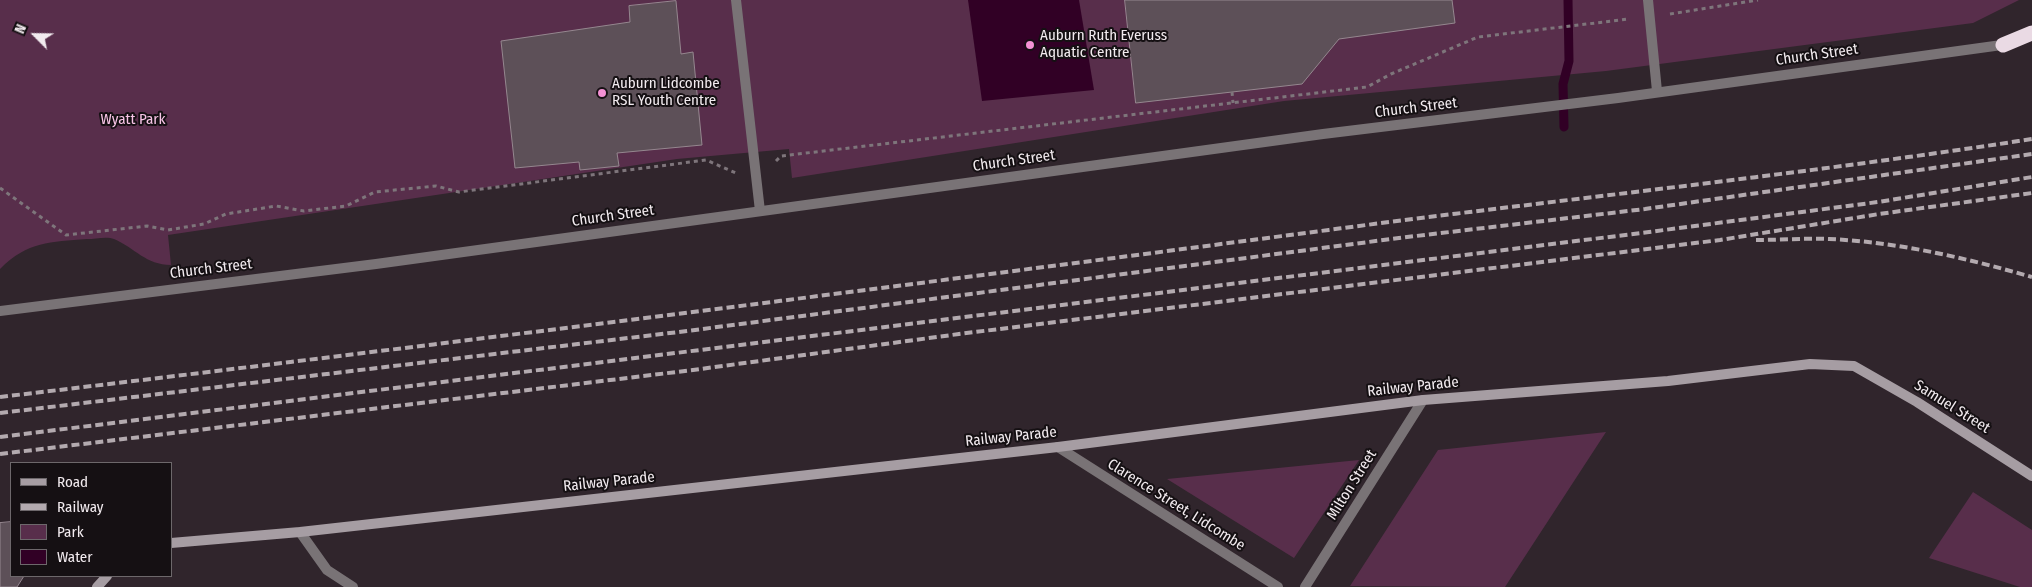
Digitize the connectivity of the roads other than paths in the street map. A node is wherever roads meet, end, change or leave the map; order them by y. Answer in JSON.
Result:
{"nodes":[{"id":1,"x":736,"y":0,"type":"edge"},
{"id":2,"x":1648,"y":0,"type":"edge"},
{"id":3,"x":2032,"y":33,"type":"edge"},
{"id":4,"x":2032,"y":40,"type":"edge"},
{"id":5,"x":2003,"y":45,"type":"junction"},
{"id":6,"x":1657,"y":92,"type":"junction"},
{"id":7,"x":760,"y":211,"type":"junction"},
{"id":8,"x":0,"y":311,"type":"edge"},
{"id":9,"x":1854,"y":366,"type":"joint"},
{"id":10,"x":1423,"y":400,"type":"junction"},
{"id":11,"x":1058,"y":448,"type":"junction"},
{"id":12,"x":2032,"y":476,"type":"edge"},
{"id":13,"x":300,"y":532,"type":"junction"},
{"id":14,"x":172,"y":543,"type":"edge"},
{"id":15,"x":106,"y":577,"type":"edge"},
{"id":16,"x":97,"y":587,"type":"edge"},
{"id":17,"x":353,"y":587,"type":"edge"},
{"id":18,"x":1278,"y":587,"type":"edge"},
{"id":19,"x":1305,"y":587,"type":"edge"}],
"edges":[{"from":1,"to":7,"type":"street"},
{"from":2,"to":6,"type":"street"},
{"from":3,"to":5,"type":"highway"},
{"from":4,"to":5,"type":"street","name":"Church Street"},
{"from":5,"to":6,"type":"street","name":"Church Street"},
{"from":6,"to":7,"type":"street","name":"Church Street"},
{"from":7,"to":8,"type":"street","name":"Church Street"},
{"from":9,"to":10,"type":"street","name":"Railway Parade"},
{"from":9,"to":12,"type":"street","name":"Samuel Street"},
{"from":10,"to":11,"type":"street","name":"Railway Parade"},
{"from":10,"to":19,"type":"street","name":"Milton Street"},
{"from":11,"to":13,"type":"street","name":"Railway Parade"},
{"from":11,"to":18,"type":"street","name":"Clarence Street, Lidcombe"},
{"from":13,"to":14,"type":"street","name":"Railway Parade"},
{"from":13,"to":17,"type":"street"},
{"from":15,"to":16,"type":"street"}]}
